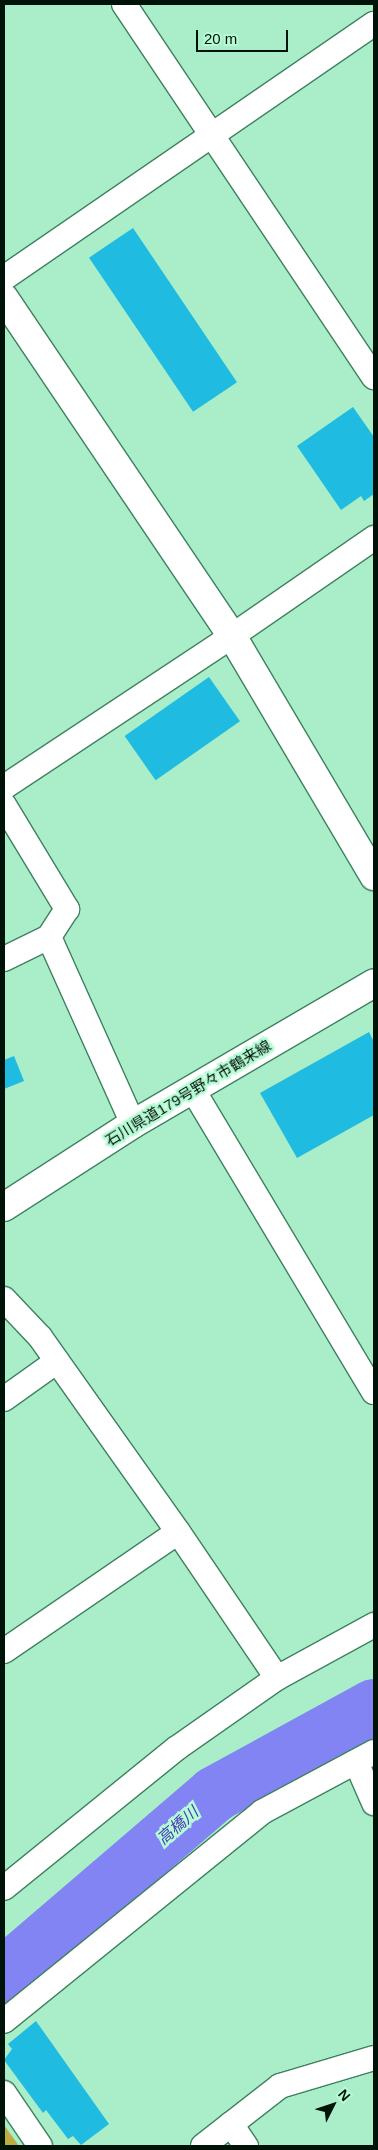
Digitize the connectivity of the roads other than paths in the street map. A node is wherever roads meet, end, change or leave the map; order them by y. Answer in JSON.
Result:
{"nodes":[{"id":1,"x":124,"y":4,"type":"edge"},
{"id":2,"x":374,"y":24,"type":"edge"},
{"id":3,"x":212,"y":135,"type":"junction"},
{"id":4,"x":4,"y":278,"type":"edge"},
{"id":5,"x":4,"y":298,"type":"edge"},
{"id":6,"x":374,"y":377,"type":"edge"},
{"id":7,"x":374,"y":538,"type":"edge"},
{"id":8,"x":232,"y":636,"type":"junction"},
{"id":9,"x":4,"y":787,"type":"edge"},
{"id":10,"x":4,"y":805,"type":"edge"},
{"id":11,"x":374,"y":876,"type":"edge"},
{"id":12,"x":48,"y":937,"type":"junction"},
{"id":13,"x":4,"y":959,"type":"edge"},
{"id":14,"x":374,"y":982,"type":"edge"},
{"id":15,"x":193,"y":1090,"type":"junction"},
{"id":16,"x":133,"y":1124,"type":"junction"},
{"id":17,"x":4,"y":1207,"type":"edge"},
{"id":18,"x":4,"y":1299,"type":"edge"},
{"id":19,"x":57,"y":1361,"type":"junction"},
{"id":20,"x":374,"y":1392,"type":"edge"},
{"id":21,"x":4,"y":1399,"type":"edge"},
{"id":22,"x":178,"y":1532,"type":"junction"},
{"id":23,"x":374,"y":1625,"type":"edge"},
{"id":24,"x":4,"y":1651,"type":"edge"},
{"id":25,"x":277,"y":1678,"type":"junction"},
{"id":26,"x":365,"y":1757,"type":"edge"},
{"id":27,"x":374,"y":1803,"type":"edge"},
{"id":28,"x":4,"y":1888,"type":"edge"},
{"id":29,"x":4,"y":2021,"type":"edge"},
{"id":30,"x":374,"y":2058,"type":"edge"},
{"id":31,"x":4,"y":2093,"type":"edge"},
{"id":32,"x":231,"y":2124,"type":"junction"},
{"id":33,"x":40,"y":2146,"type":"edge"},
{"id":34,"x":203,"y":2146,"type":"edge"},
{"id":35,"x":246,"y":2146,"type":"edge"}],
"edges":[{"from":1,"to":3,"type":"street"},
{"from":2,"to":3,"type":"street"},
{"from":3,"to":4,"type":"street"},
{"from":3,"to":6,"type":"street"},
{"from":5,"to":8,"type":"street"},
{"from":7,"to":8,"type":"street"},
{"from":8,"to":9,"type":"street"},
{"from":8,"to":11,"type":"street"},
{"from":10,"to":12,"type":"street"},
{"from":12,"to":13,"type":"street"},
{"from":12,"to":16,"type":"street"},
{"from":14,"to":15,"type":"street","name":"石川県道179号野々市鶴来線"},
{"from":15,"to":16,"type":"street","name":"石川県道179号野々市鶴来線"},
{"from":15,"to":20,"type":"street"},
{"from":16,"to":17,"type":"street","name":"石川県道179号野々市鶴来線"},
{"from":18,"to":19,"type":"street"},
{"from":19,"to":21,"type":"street"},
{"from":19,"to":22,"type":"street"},
{"from":22,"to":24,"type":"street"},
{"from":22,"to":25,"type":"street"},
{"from":23,"to":25,"type":"street"},
{"from":25,"to":28,"type":"street"},
{"from":26,"to":27,"type":"street"},
{"from":26,"to":29,"type":"street"},
{"from":30,"to":32,"type":"street"},
{"from":31,"to":33,"type":"street"},
{"from":32,"to":34,"type":"street"},
{"from":32,"to":35,"type":"street"}]}
